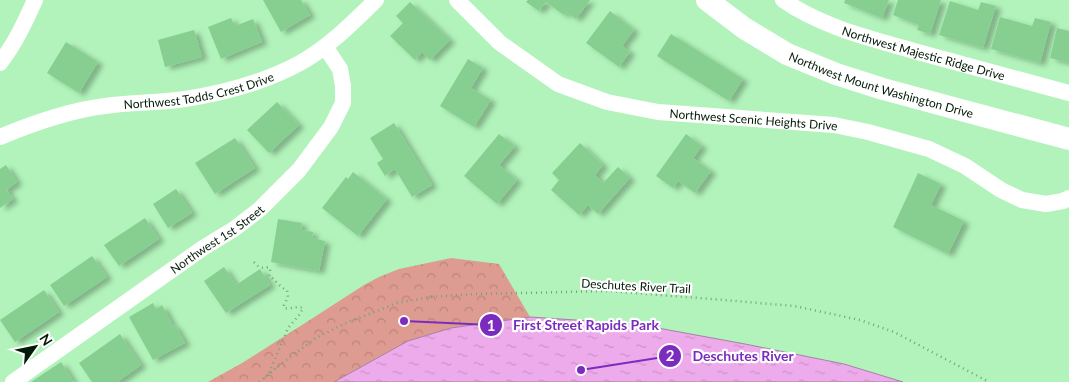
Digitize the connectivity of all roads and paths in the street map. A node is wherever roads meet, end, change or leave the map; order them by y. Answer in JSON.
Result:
{"nodes":[{"id":1,"x":35,"y":0,"type":"edge"},
{"id":2,"x":376,"y":0,"type":"edge"},
{"id":3,"x":457,"y":0,"type":"edge"},
{"id":4,"x":707,"y":0,"type":"edge"},
{"id":5,"x":783,"y":0,"type":"edge"},
{"id":6,"x":326,"y":48,"type":"junction"},
{"id":7,"x":0,"y":63,"type":"edge"},
{"id":8,"x":1069,"y":93,"type":"edge"},
{"id":9,"x":0,"y":137,"type":"edge"},
{"id":10,"x":1069,"y":139,"type":"edge"},
{"id":11,"x":1069,"y":198,"type":"edge"},
{"id":12,"x":254,"y":262,"type":"dead end"},
{"id":13,"x":268,"y":374,"type":"junction"},
{"id":14,"x":13,"y":382,"type":"edge"},
{"id":15,"x":259,"y":382,"type":"edge"},
{"id":16,"x":989,"y":382,"type":"edge"}],
"edges":[{"from":1,"to":7,"type":"street"},
{"from":2,"to":6,"type":"street","name":"Northwest Todds Crest Drive"},
{"from":3,"to":11,"type":"street","name":"Northwest Scenic Heights Drive"},
{"from":4,"to":10,"type":"main road","name":"Northwest Mount Washington Drive"},
{"from":5,"to":8,"type":"street","name":"Northwest Majestic Ridge Drive"},
{"from":6,"to":9,"type":"street","name":"Northwest Todds Crest Drive"},
{"from":6,"to":14,"type":"street","name":"Northwest 1st Street"},
{"from":12,"to":13,"type":"path"},
{"from":13,"to":15,"type":"path","name":"Deschutes River Trail"},
{"from":13,"to":16,"type":"path","name":"Deschutes River Trail"}]}
